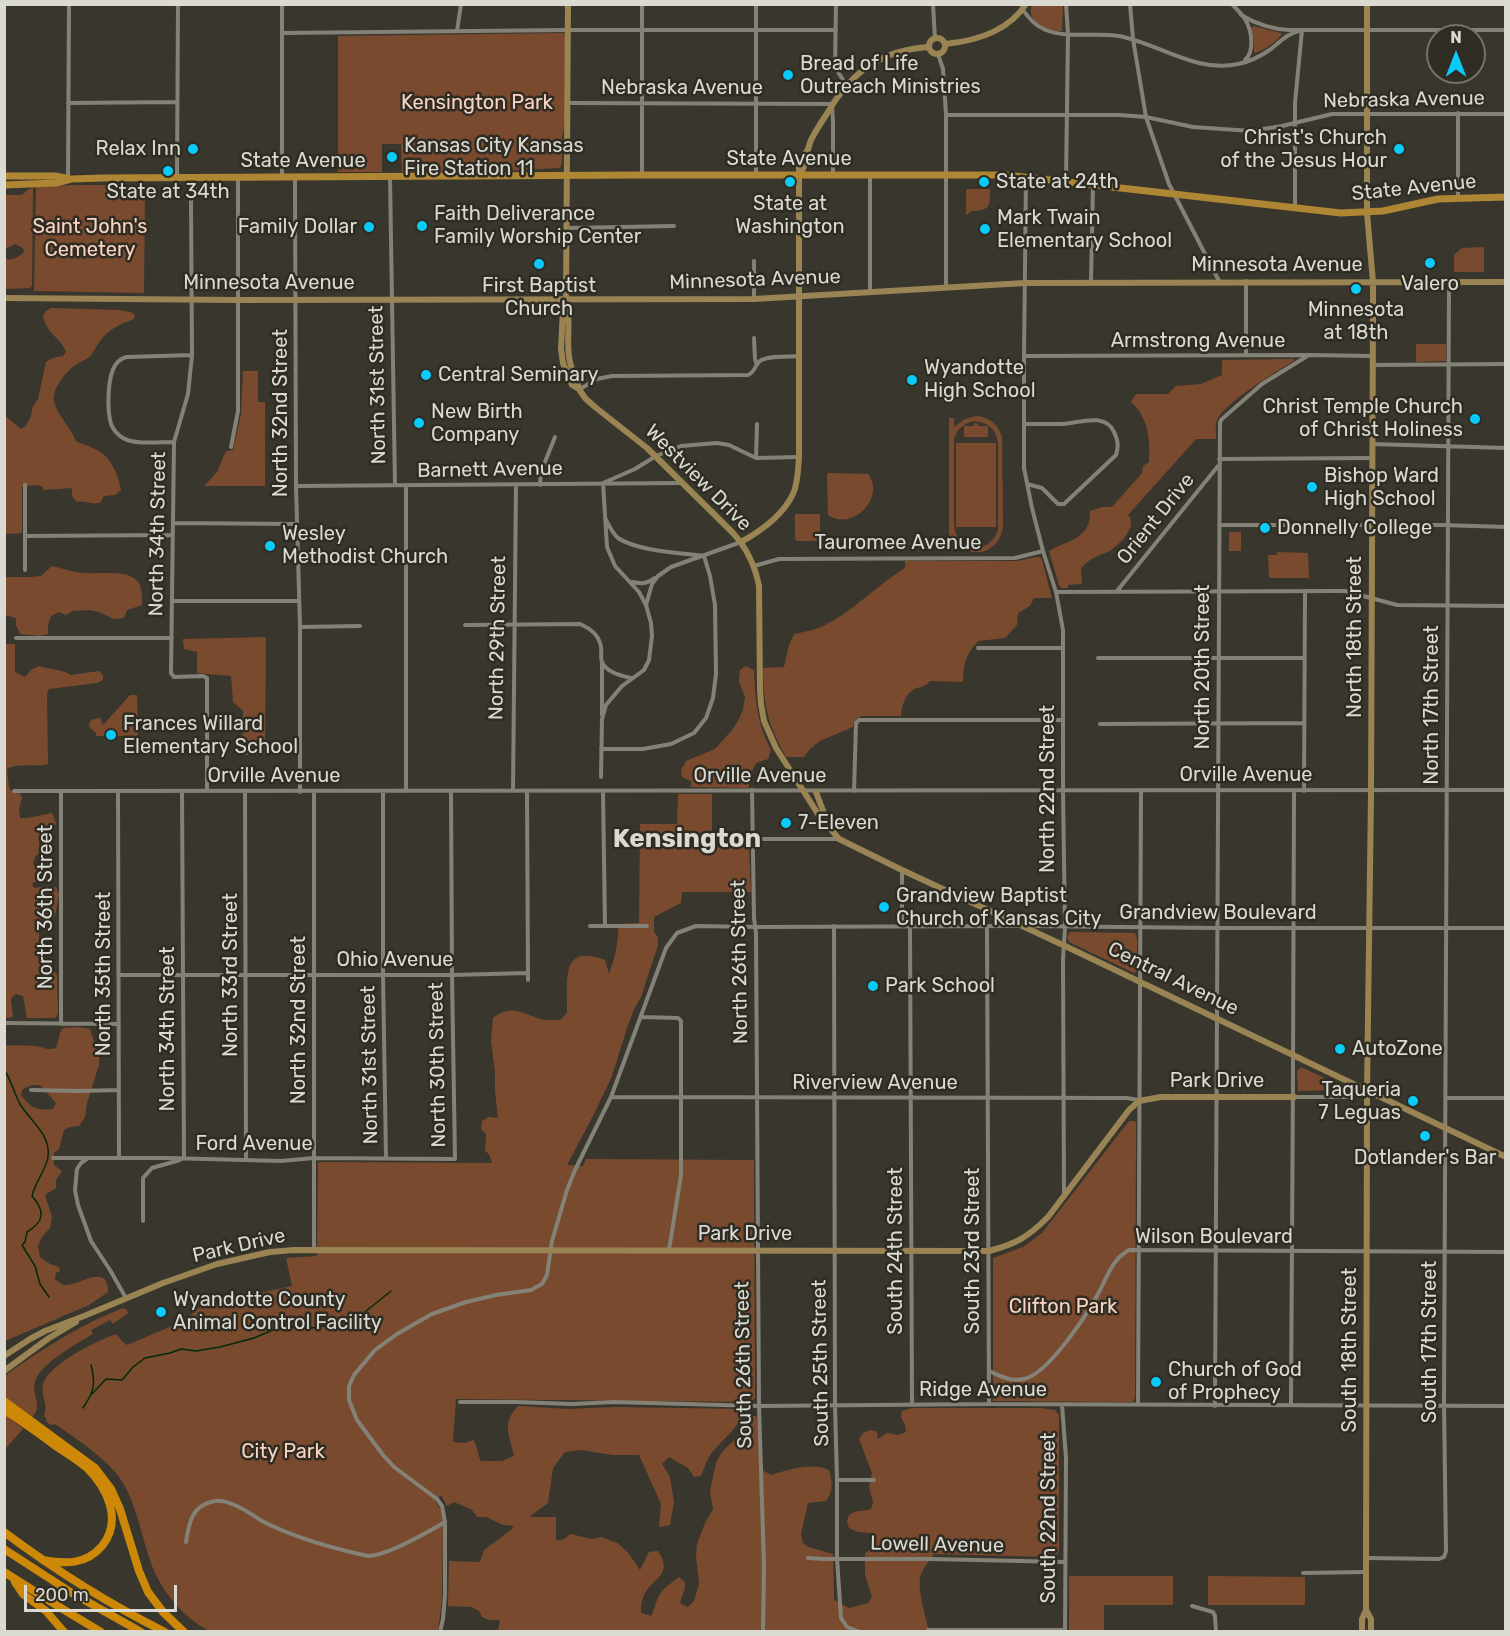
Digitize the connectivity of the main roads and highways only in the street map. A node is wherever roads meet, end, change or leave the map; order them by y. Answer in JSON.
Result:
{"nodes":[{"id":1,"x":568,"y":4,"type":"edge"},
{"id":2,"x":1367,"y":4,"type":"edge"},
{"id":3,"x":1024,"y":7,"type":"edge"},
{"id":4,"x":945,"y":44,"type":"junction"},
{"id":5,"x":929,"y":47,"type":"junction"},
{"id":6,"x":566,"y":175,"type":"junction"},
{"id":7,"x":800,"y":175,"type":"junction"},
{"id":8,"x":4,"y":176,"type":"edge"},
{"id":9,"x":68,"y":179,"type":"junction"},
{"id":10,"x":4,"y":185,"type":"edge"},
{"id":11,"x":1506,"y":197,"type":"edge"},
{"id":12,"x":1367,"y":213,"type":"junction"},
{"id":13,"x":1373,"y":282,"type":"junction"},
{"id":14,"x":1506,"y":282,"type":"edge"},
{"id":15,"x":798,"y":297,"type":"junction"},
{"id":16,"x":4,"y":298,"type":"edge"},
{"id":17,"x":566,"y":300,"type":"junction"},
{"id":18,"x":741,"y":542,"type":"junction"},
{"id":19,"x":816,"y":792,"type":"road end"},
{"id":20,"x":825,"y":823,"type":"junction"},
{"id":21,"x":839,"y":839,"type":"joint"},
{"id":22,"x":1367,"y":1091,"type":"junction"},
{"id":23,"x":1294,"y":1097,"type":"road end"},
{"id":24,"x":1506,"y":1157,"type":"edge"},
{"id":25,"x":84,"y":1316,"type":"junction"},
{"id":26,"x":4,"y":1356,"type":"edge"},
{"id":27,"x":4,"y":1371,"type":"edge"},
{"id":28,"x":6,"y":1406,"type":"edge"},
{"id":29,"x":49,"y":1437,"type":"junction"},
{"id":30,"x":4,"y":1532,"type":"edge"},
{"id":31,"x":4,"y":1549,"type":"edge"},
{"id":32,"x":43,"y":1560,"type":"junction"},
{"id":33,"x":4,"y":1572,"type":"edge"},
{"id":34,"x":13,"y":1578,"type":"junction"},
{"id":35,"x":1366,"y":1610,"type":"junction"},
{"id":36,"x":64,"y":1632,"type":"edge"},
{"id":37,"x":101,"y":1632,"type":"edge"},
{"id":38,"x":141,"y":1632,"type":"edge"},
{"id":39,"x":165,"y":1632,"type":"edge"},
{"id":40,"x":184,"y":1632,"type":"edge"},
{"id":41,"x":1362,"y":1632,"type":"edge"},
{"id":42,"x":1371,"y":1632,"type":"edge"}],
"edges":[{"from":1,"to":6,"type":"main road"},
{"from":2,"to":12,"type":"main road","name":"North 18th Street"},
{"from":3,"to":4,"type":"main road"},
{"from":4,"to":5,"type":"main road"},
{"from":4,"to":5,"type":"main road"},
{"from":5,"to":7,"type":"main road"},
{"from":6,"to":7,"type":"main road","name":"State Avenue"},
{"from":6,"to":9,"type":"main road","name":"State Avenue"},
{"from":6,"to":17,"type":"main road"},
{"from":7,"to":12,"type":"main road","name":"State Avenue"},
{"from":7,"to":15,"type":"main road"},
{"from":8,"to":9,"type":"main road","name":"State Avenue"},
{"from":9,"to":10,"type":"main road","name":"State Avenue"},
{"from":11,"to":12,"type":"main road","name":"State Avenue"},
{"from":12,"to":13,"type":"main road","name":"North 18th Street"},
{"from":13,"to":14,"type":"main road","name":"Minnesota Avenue"},
{"from":13,"to":15,"type":"main road","name":"Minnesota Avenue"},
{"from":13,"to":22,"type":"main road","name":"North 18th Street"},
{"from":15,"to":17,"type":"main road","name":"Minnesota Avenue"},
{"from":15,"to":18,"type":"main road"},
{"from":16,"to":17,"type":"main road","name":"Minnesota Avenue"},
{"from":17,"to":18,"type":"main road","name":"Westview Drive"},
{"from":18,"to":20,"type":"main road","name":"Westview Drive"},
{"from":19,"to":20,"type":"main road"},
{"from":20,"to":21,"type":"main road","name":"Westview Drive"},
{"from":21,"to":22,"type":"main road","name":"Central Avenue"},
{"from":22,"to":24,"type":"main road","name":"Central Avenue"},
{"from":22,"to":35,"type":"main road","name":"South 18th Street"},
{"from":23,"to":25,"type":"main road","name":"Park Drive"},
{"from":25,"to":26,"type":"main road","name":"Park Drive"},
{"from":25,"to":27,"type":"main road","name":"Park Drive"},
{"from":28,"to":29,"type":"highway"},
{"from":29,"to":32,"type":"highway"},
{"from":29,"to":40,"type":"highway"},
{"from":30,"to":32,"type":"highway"},
{"from":31,"to":38,"type":"highway"},
{"from":32,"to":39,"type":"highway"},
{"from":33,"to":34,"type":"highway"},
{"from":34,"to":36,"type":"highway"},
{"from":34,"to":37,"type":"highway"},
{"from":35,"to":41,"type":"main road","name":"South 18th Street"},
{"from":35,"to":42,"type":"main road","name":"South 18th Street"}]}
